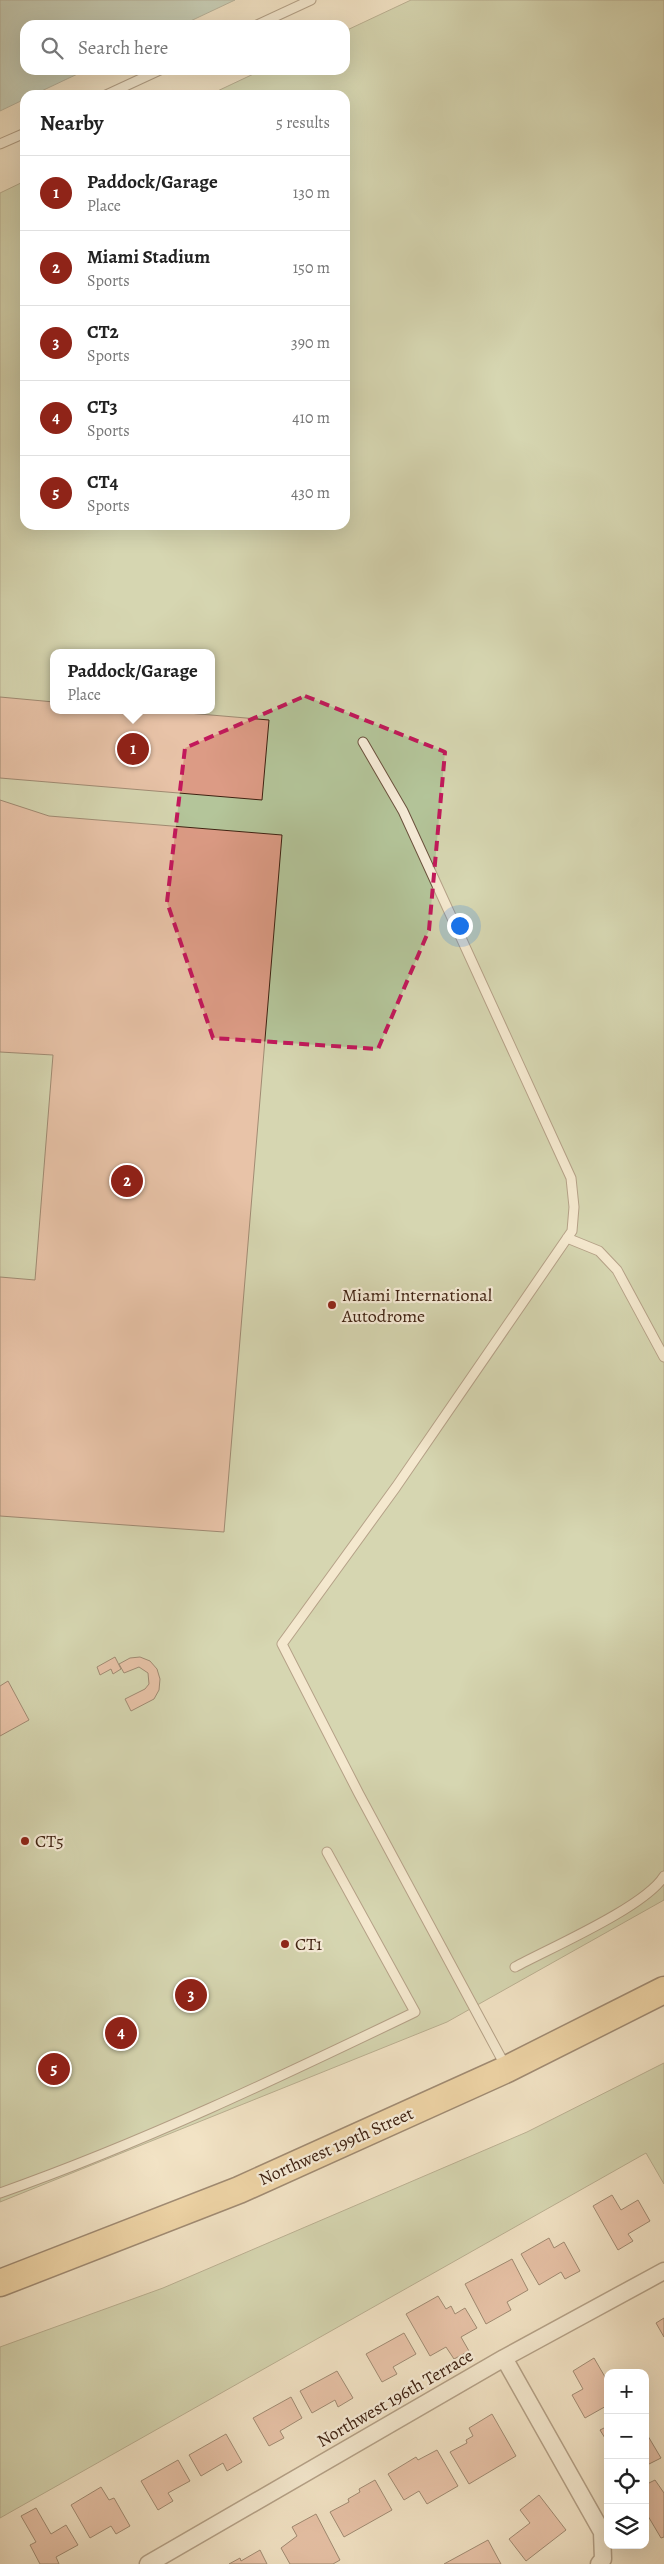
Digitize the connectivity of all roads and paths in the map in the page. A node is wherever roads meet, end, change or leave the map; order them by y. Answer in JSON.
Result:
{"nodes":[{"id":1,"x":311,"y":0,"type":"edge"},
{"id":2,"x":268,"y":20,"type":"edge"},
{"id":3,"x":149,"y":75,"type":"edge"},
{"id":4,"x":117,"y":90,"type":"edge"},
{"id":5,"x":20,"y":135,"type":"edge"},
{"id":6,"x":0,"y":144,"type":"edge"},
{"id":7,"x":363,"y":742,"type":"dead end"},
{"id":8,"x":567,"y":1238,"type":"junction"},
{"id":9,"x":664,"y":1357,"type":"edge"},
{"id":10,"x":327,"y":1852,"type":"dead end"},
{"id":11,"x":664,"y":1876,"type":"edge"},
{"id":12,"x":515,"y":1967,"type":"dead end"},
{"id":13,"x":664,"y":1990,"type":"edge"},
{"id":14,"x":507,"y":2069,"type":"junction"},
{"id":15,"x":0,"y":2193,"type":"edge"},
{"id":16,"x":664,"y":2271,"type":"edge"},
{"id":17,"x":0,"y":2283,"type":"edge"},
{"id":18,"x":504,"y":2358,"type":"junction"},
{"id":19,"x":601,"y":2562,"type":"edge"},
{"id":20,"x":148,"y":2564,"type":"edge"}],
"edges":[{"from":1,"to":2,"type":"lane"},
{"from":3,"to":4,"type":"lane"},
{"from":5,"to":6,"type":"lane"},
{"from":7,"to":8,"type":"lane"},
{"from":8,"to":9,"type":"lane"},
{"from":8,"to":14,"type":"lane"},
{"from":10,"to":15,"type":"lane"},
{"from":11,"to":12,"type":"lane"},
{"from":13,"to":14,"type":"main road","name":"Northwest 199th Street"},
{"from":14,"to":17,"type":"main road","name":"Northwest 199th Street"},
{"from":16,"to":18,"type":"street","name":"Northwest 196th Terrace"},
{"from":18,"to":19,"type":"street"},
{"from":18,"to":20,"type":"street","name":"Northwest 196th Terrace"}]}
